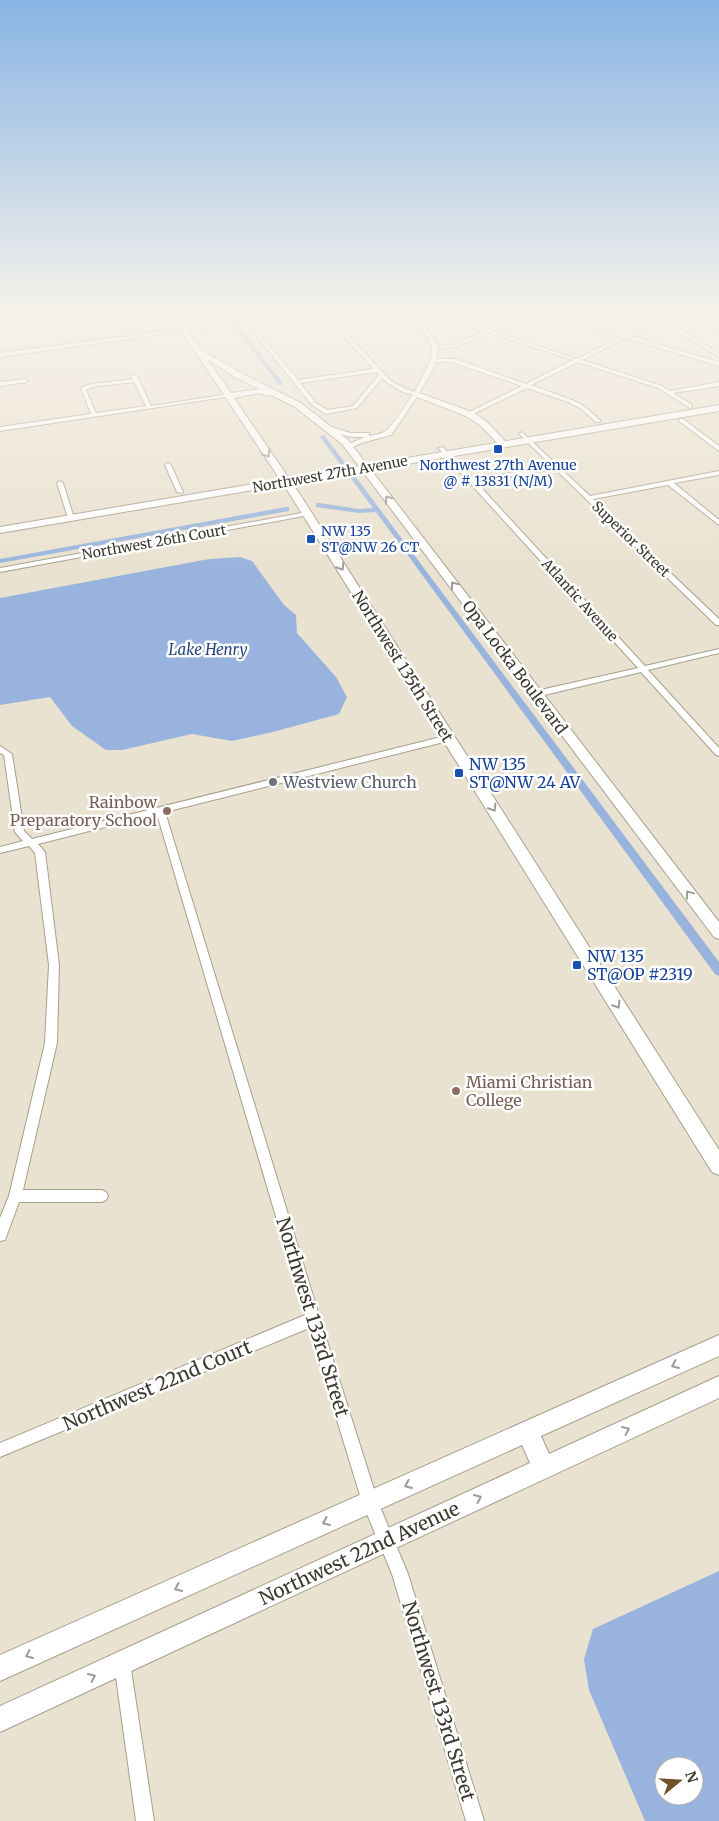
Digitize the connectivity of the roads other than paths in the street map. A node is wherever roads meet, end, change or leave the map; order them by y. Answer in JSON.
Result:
{"nodes":[{"id":1,"x":88,"y":400,"type":"edge"},
{"id":2,"x":145,"y":400,"type":"edge"},
{"id":3,"x":200,"y":400,"type":"edge"},
{"id":4,"x":232,"y":400,"type":"edge"},
{"id":5,"x":279,"y":400,"type":"edge"},
{"id":6,"x":288,"y":400,"type":"edge"},
{"id":7,"x":311,"y":400,"type":"edge"},
{"id":8,"x":361,"y":400,"type":"edge"},
{"id":9,"x":411,"y":400,"type":"edge"},
{"id":10,"x":431,"y":400,"type":"edge"},
{"id":11,"x":498,"y":400,"type":"edge"},
{"id":12,"x":566,"y":400,"type":"edge"},
{"id":13,"x":681,"y":400,"type":"edge"},
{"id":14,"x":719,"y":401,"type":"edge"},
{"id":15,"x":690,"y":406,"type":"junction"},
{"id":16,"x":149,"y":407,"type":"junction"},
{"id":17,"x":719,"y":408,"type":"edge"},
{"id":18,"x":469,"y":414,"type":"junction"},
{"id":19,"x":94,"y":416,"type":"junction"},
{"id":20,"x":719,"y":418,"type":"edge"},
{"id":21,"x":318,"y":419,"type":"junction"},
{"id":22,"x":680,"y":420,"type":"junction"},
{"id":23,"x":598,"y":421,"type":"junction"},
{"id":24,"x":396,"y":422,"type":"junction"},
{"id":25,"x":626,"y":424,"type":"junction"},
{"id":26,"x":0,"y":429,"type":"edge"},
{"id":27,"x":331,"y":429,"type":"junction"},
{"id":28,"x":526,"y":437,"type":"junction"},
{"id":29,"x":501,"y":441,"type":"junction"},
{"id":30,"x":350,"y":447,"type":"junction"},
{"id":31,"x":719,"y":449,"type":"edge"},
{"id":32,"x":444,"y":451,"type":"junction"},
{"id":33,"x":359,"y":465,"type":"junction"},
{"id":34,"x":168,"y":466,"type":"dead end"},
{"id":35,"x":555,"y":467,"type":"junction"},
{"id":36,"x":719,"y":474,"type":"edge"},
{"id":37,"x":284,"y":478,"type":"junction"},
{"id":38,"x":472,"y":481,"type":"junction"},
{"id":39,"x":60,"y":483,"type":"dead end"},
{"id":40,"x":670,"y":483,"type":"junction"},
{"id":41,"x":180,"y":492,"type":"junction"},
{"id":42,"x":588,"y":498,"type":"junction"},
{"id":43,"x":70,"y":514,"type":"junction"},
{"id":44,"x":307,"y":514,"type":"junction"},
{"id":45,"x":0,"y":522,"type":"edge"},
{"id":46,"x":719,"y":523,"type":"edge"},
{"id":47,"x":0,"y":530,"type":"edge"},
{"id":48,"x":0,"y":570,"type":"edge"},
{"id":49,"x":719,"y":623,"type":"edge"},
{"id":50,"x":719,"y":651,"type":"edge"},
{"id":51,"x":641,"y":669,"type":"junction"},
{"id":52,"x":536,"y":694,"type":"junction"},
{"id":53,"x":449,"y":738,"type":"junction"},
{"id":54,"x":2,"y":749,"type":"edge"},
{"id":55,"x":719,"y":753,"type":"edge"},
{"id":56,"x":160,"y":810,"type":"junction"},
{"id":57,"x":31,"y":842,"type":"junction"},
{"id":58,"x":0,"y":850,"type":"edge"},
{"id":59,"x":719,"y":933,"type":"edge"},
{"id":60,"x":719,"y":1166,"type":"edge"},
{"id":61,"x":15,"y":1196,"type":"junction"},
{"id":62,"x":102,"y":1196,"type":"dead end"},
{"id":63,"x":0,"y":1235,"type":"edge"},
{"id":64,"x":313,"y":1319,"type":"junction"},
{"id":65,"x":719,"y":1345,"type":"edge"},
{"id":66,"x":719,"y":1387,"type":"edge"},
{"id":67,"x":528,"y":1431,"type":"junction"},
{"id":68,"x":0,"y":1450,"type":"edge"},
{"id":69,"x":543,"y":1468,"type":"junction"},
{"id":70,"x":370,"y":1502,"type":"junction"},
{"id":71,"x":386,"y":1540,"type":"junction"},
{"id":72,"x":122,"y":1663,"type":"junction"},
{"id":73,"x":0,"y":1668,"type":"edge"},
{"id":74,"x":0,"y":1719,"type":"edge"},
{"id":75,"x":145,"y":1821,"type":"edge"},
{"id":76,"x":475,"y":1821,"type":"edge"}],
"edges":[{"from":1,"to":19,"type":"street"},
{"from":2,"to":16,"type":"street"},
{"from":3,"to":16,"type":"street"},
{"from":4,"to":37,"type":"main road","name":"Northwest 135th Street","one_way":true},
{"from":5,"to":21,"type":"main road"},
{"from":6,"to":21,"type":"main road","name":"Opa Locka Boulevard"},
{"from":7,"to":8,"type":"street"},
{"from":9,"to":24,"type":"street"},
{"from":10,"to":18,"type":"street"},
{"from":11,"to":18,"type":"street"},
{"from":12,"to":23,"type":"street"},
{"from":13,"to":15,"type":"street"},
{"from":14,"to":15,"type":"main road","name":"Northwest 27th Avenue"},
{"from":15,"to":23,"type":"main road","name":"Northwest 27th Avenue"},
{"from":16,"to":19,"type":"street"},
{"from":17,"to":25,"type":"main road","name":"Northwest 27th Avenue"},
{"from":18,"to":29,"type":"street"},
{"from":19,"to":26,"type":"street"},
{"from":20,"to":22,"type":"main road"},
{"from":21,"to":27,"type":"main road","name":"Opa Locka Boulevard"},
{"from":22,"to":25,"type":"main road"},
{"from":22,"to":31,"type":"street"},
{"from":23,"to":28,"type":"main road","name":"Northwest 27th Avenue"},
{"from":24,"to":27,"type":"street"},
{"from":24,"to":30,"type":"street"},
{"from":25,"to":28,"type":"main road","name":"Northwest 27th Avenue"},
{"from":27,"to":30,"type":"main road","name":"Opa Locka Boulevard"},
{"from":28,"to":29,"type":"main road","name":"Northwest 27th Avenue"},
{"from":28,"to":35,"type":"street","name":"Superior Street"},
{"from":29,"to":32,"type":"main road","name":"Northwest 27th Avenue"},
{"from":30,"to":33,"type":"main road","name":"Opa Locka Boulevard"},
{"from":32,"to":33,"type":"main road","name":"Northwest 27th Avenue"},
{"from":32,"to":38,"type":"street","name":"Atlantic Avenue"},
{"from":33,"to":37,"type":"main road","name":"Northwest 27th Avenue"},
{"from":52,"to":33,"type":"main road","name":"Opa Locka Boulevard","one_way":true},
{"from":34,"to":41,"type":"street"},
{"from":35,"to":38,"type":"street"},
{"from":35,"to":42,"type":"street","name":"Superior Street"},
{"from":36,"to":40,"type":"street"},
{"from":37,"to":41,"type":"main road","name":"Northwest 27th Avenue"},
{"from":37,"to":43,"type":"main road","name":"Northwest 27th Avenue"},
{"from":37,"to":44,"type":"main road","name":"Northwest 135th Street"},
{"from":38,"to":51,"type":"street","name":"Atlantic Avenue"},
{"from":39,"to":43,"type":"street"},
{"from":40,"to":42,"type":"street"},
{"from":40,"to":46,"type":"street"},
{"from":41,"to":43,"type":"main road","name":"Northwest 27th Avenue"},
{"from":42,"to":49,"type":"street","name":"Superior Street"},
{"from":43,"to":45,"type":"main road","name":"Northwest 27th Avenue"},
{"from":43,"to":47,"type":"main road","name":"Northwest 27th Avenue"},
{"from":44,"to":48,"type":"street","name":"Northwest 26th Court"},
{"from":44,"to":53,"type":"main road","name":"Northwest 135th Street","one_way":true},
{"from":50,"to":51,"type":"street"},
{"from":51,"to":52,"type":"street"},
{"from":51,"to":55,"type":"street","name":"Atlantic Avenue"},
{"from":59,"to":52,"type":"main road","name":"Opa Locka Boulevard","one_way":true},
{"from":53,"to":56,"type":"street"},
{"from":53,"to":60,"type":"main road","name":"Northwest 135th Street","one_way":true},
{"from":54,"to":57,"type":"street"},
{"from":56,"to":57,"type":"street"},
{"from":56,"to":64,"type":"street","name":"Northwest 133rd Street"},
{"from":57,"to":58,"type":"street"},
{"from":57,"to":61,"type":"street"},
{"from":61,"to":62,"type":"street"},
{"from":61,"to":63,"type":"street"},
{"from":64,"to":68,"type":"street","name":"Northwest 22nd Court"},
{"from":64,"to":70,"type":"street","name":"Northwest 133rd Street"},
{"from":65,"to":67,"type":"main road","one_way":true},
{"from":69,"to":66,"type":"main road","name":"Northwest 22nd Avenue","one_way":true},
{"from":67,"to":69,"type":"main road"},
{"from":67,"to":70,"type":"main road","one_way":true},
{"from":71,"to":69,"type":"main road","name":"Northwest 22nd Avenue","one_way":true},
{"from":70,"to":71,"type":"street","name":"Northwest 133rd Street"},
{"from":70,"to":73,"type":"main road","one_way":true},
{"from":71,"to":72,"type":"main road","name":"Northwest 22nd Avenue"},
{"from":71,"to":76,"type":"street","name":"Northwest 133rd Street"},
{"from":74,"to":72,"type":"main road","name":"Northwest 22nd Avenue","one_way":true},
{"from":72,"to":75,"type":"street"}]}
